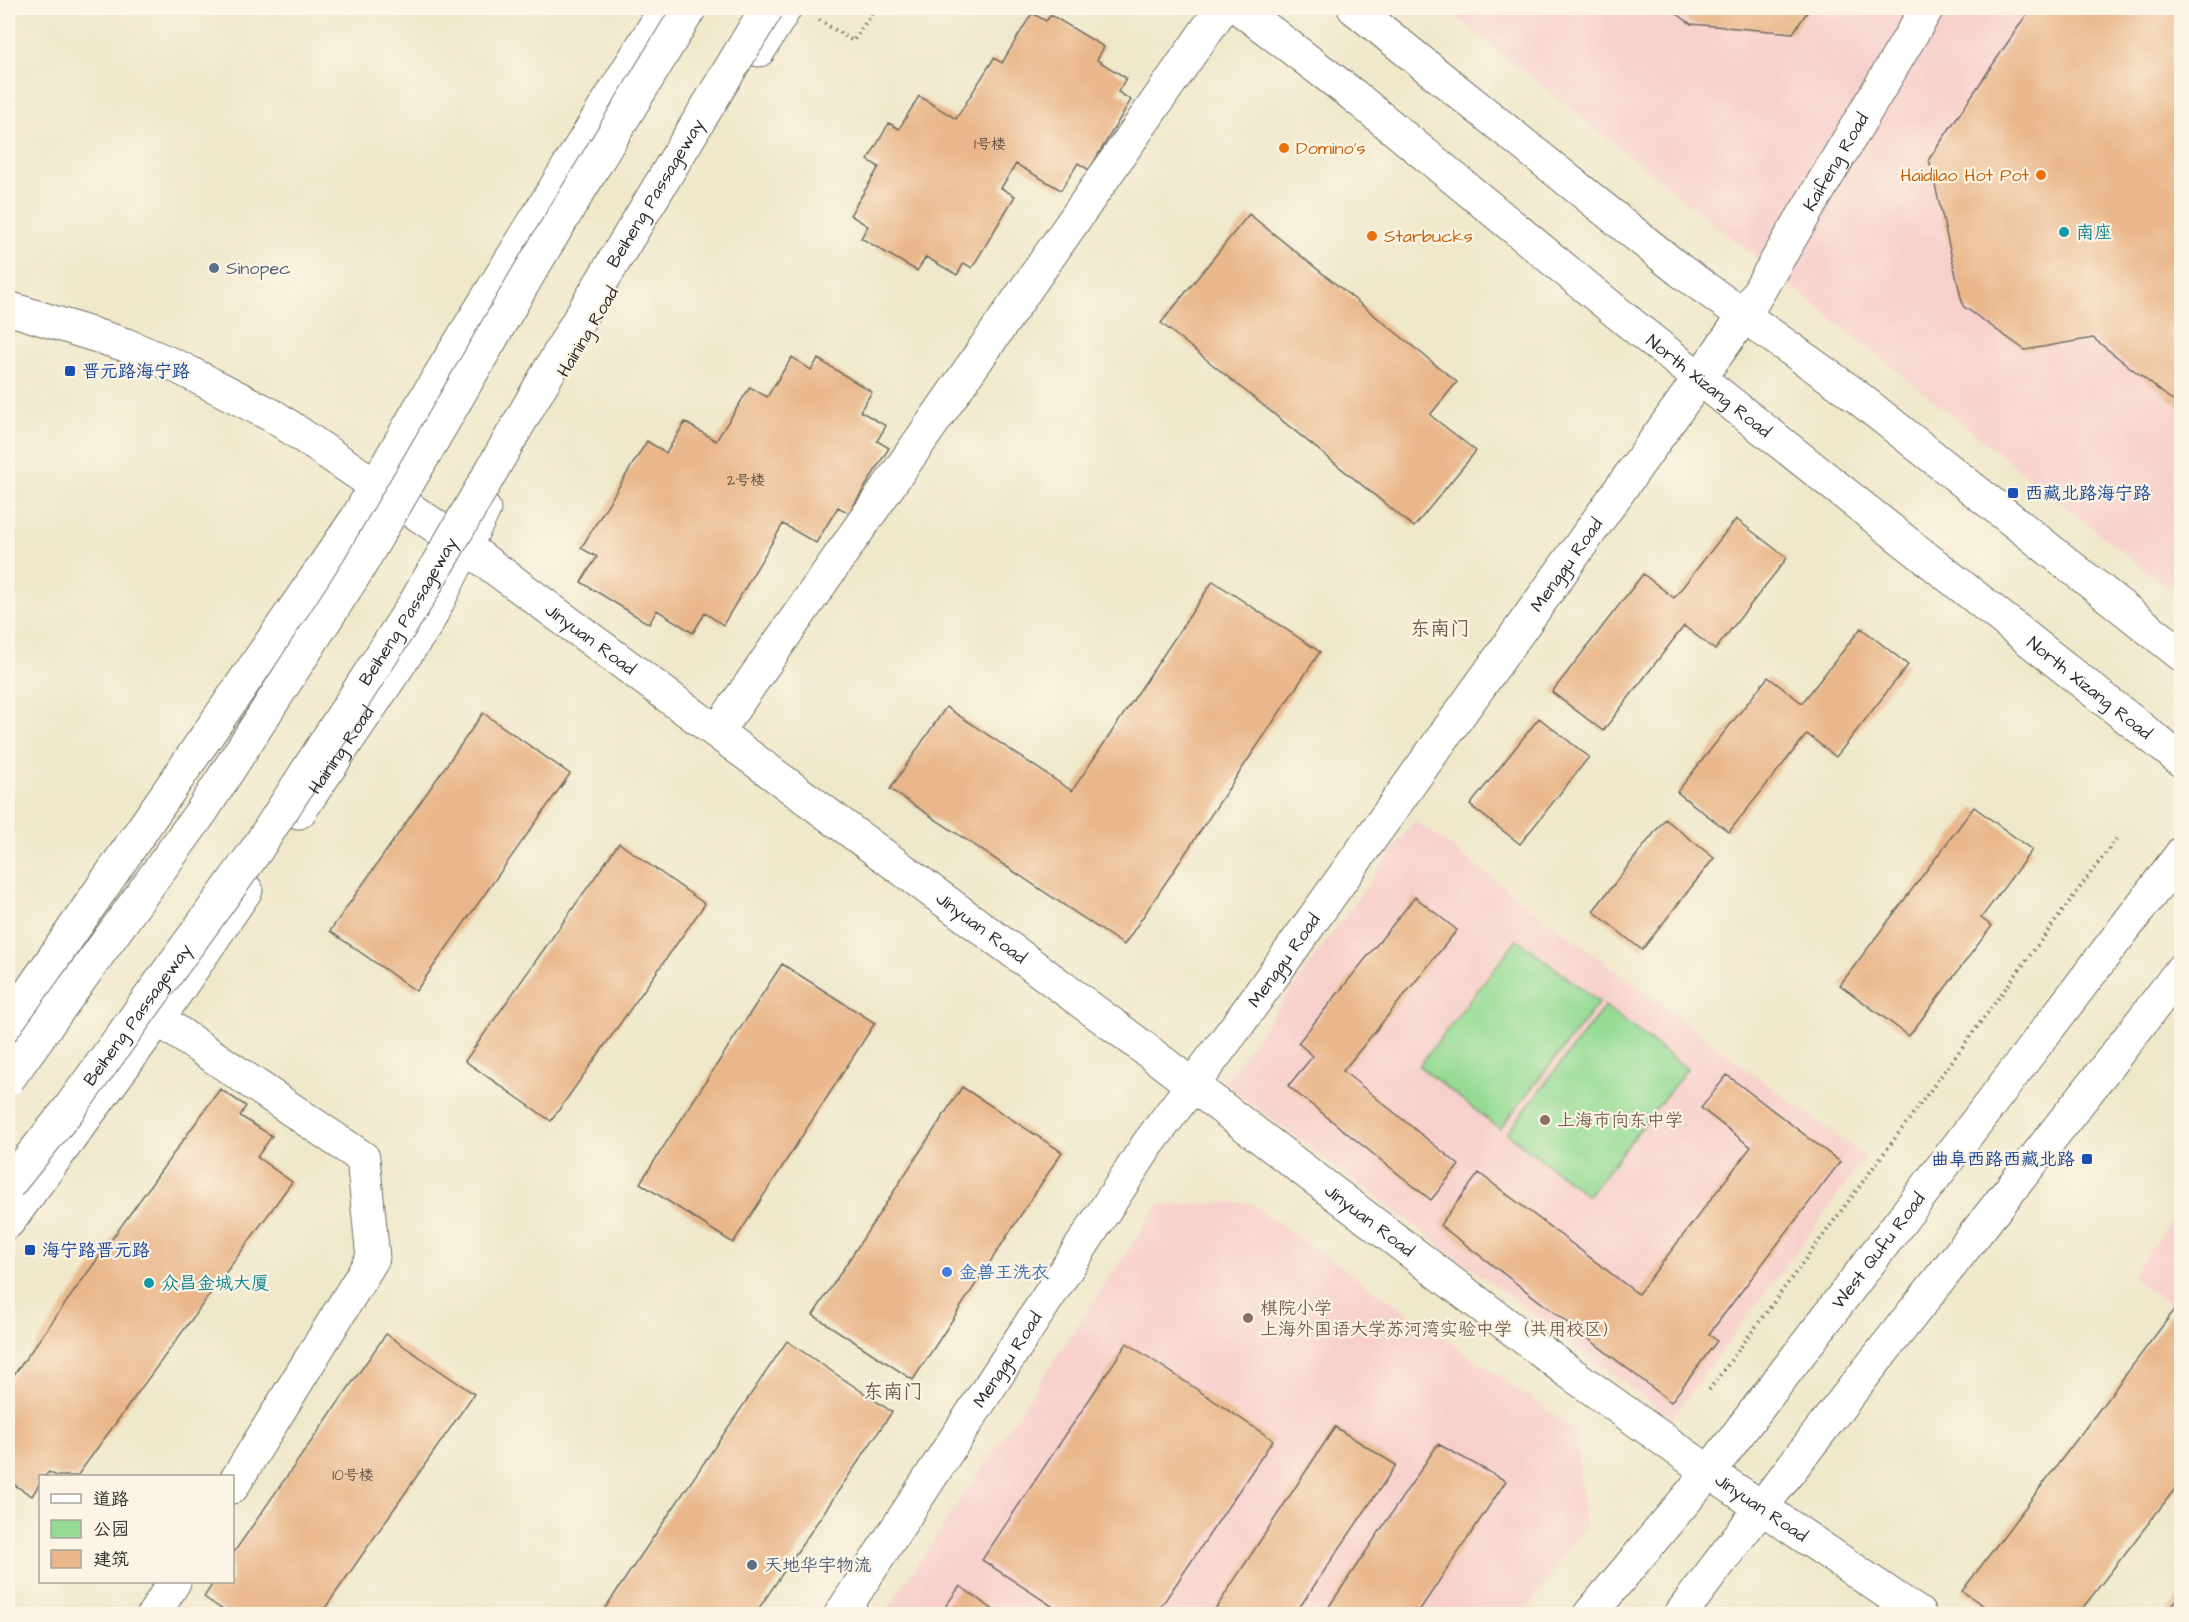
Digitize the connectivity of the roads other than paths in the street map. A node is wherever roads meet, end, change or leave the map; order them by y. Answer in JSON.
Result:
{"nodes":[{"id":1,"x":666,"y":8,"type":"edge"},
{"id":2,"x":690,"y":8,"type":"edge"},
{"id":3,"x":768,"y":8,"type":"edge"},
{"id":4,"x":785,"y":8,"type":"edge"},
{"id":5,"x":1222,"y":8,"type":"edge"},
{"id":6,"x":1239,"y":8,"type":"edge"},
{"id":7,"x":1354,"y":8,"type":"edge"},
{"id":8,"x":1927,"y":8,"type":"edge"},
{"id":9,"x":8,"y":308,"type":"edge"},
{"id":10,"x":1744,"y":316,"type":"junction"},
{"id":11,"x":1700,"y":378,"type":"junction"},
{"id":12,"x":376,"y":486,"type":"junction"},
{"id":13,"x":466,"y":547,"type":"junction"},
{"id":14,"x":2181,"y":655,"type":"edge"},
{"id":15,"x":717,"y":732,"type":"junction"},
{"id":16,"x":2181,"y":761,"type":"edge"},
{"id":17,"x":2181,"y":853,"type":"edge"},
{"id":18,"x":2181,"y":969,"type":"edge"},
{"id":19,"x":158,"y":1019,"type":"junction"},
{"id":20,"x":8,"y":1024,"type":"edge"},
{"id":21,"x":8,"y":1079,"type":"edge"},
{"id":22,"x":1191,"y":1084,"type":"junction"},
{"id":23,"x":8,"y":1185,"type":"edge"},
{"id":24,"x":8,"y":1222,"type":"edge"},
{"id":25,"x":1709,"y":1472,"type":"junction"},
{"id":26,"x":234,"y":1484,"type":"edge"},
{"id":27,"x":1760,"y":1507,"type":"junction"},
{"id":28,"x":173,"y":1583,"type":"edge"},
{"id":29,"x":154,"y":1614,"type":"edge"},
{"id":30,"x":841,"y":1614,"type":"edge"},
{"id":31,"x":1590,"y":1614,"type":"edge"},
{"id":32,"x":1681,"y":1614,"type":"edge"},
{"id":33,"x":1919,"y":1614,"type":"edge"}],
"edges":[{"from":1,"to":12,"type":"main road"},
{"from":2,"to":21,"type":"main road","bridge":true},
{"from":3,"to":23,"type":"main road","name":"Beiheng Passageway","bridge":true},
{"from":4,"to":13,"type":"main road","name":"Haining Road"},
{"from":5,"to":15,"type":"main road"},
{"from":6,"to":11,"type":"main road","name":"North Xizang Road"},
{"from":7,"to":10,"type":"main road"},
{"from":8,"to":10,"type":"main road","name":"Kaifeng Road"},
{"from":9,"to":12,"type":"main road","name":"Jinyuan Road"},
{"from":10,"to":11,"type":"main road","name":"Menggu Road"},
{"from":10,"to":14,"type":"main road"},
{"from":11,"to":16,"type":"main road","name":"North Xizang Road"},
{"from":11,"to":22,"type":"main road","name":"Menggu Road"},
{"from":12,"to":13,"type":"main road","name":"Jinyuan Road"},
{"from":12,"to":20,"type":"main road"},
{"from":13,"to":15,"type":"main road","name":"Jinyuan Road"},
{"from":13,"to":19,"type":"main road","name":"Haining Road"},
{"from":15,"to":22,"type":"main road","name":"Jinyuan Road"},
{"from":17,"to":25,"type":"main road","name":"West Qufu Road"},
{"from":18,"to":27,"type":"main road"},
{"from":19,"to":24,"type":"main road","name":"Haining Road"},
{"from":19,"to":26,"type":"main road"},
{"from":22,"to":25,"type":"main road","name":"Jinyuan Road"},
{"from":22,"to":30,"type":"main road","name":"Menggu Road"},
{"from":25,"to":27,"type":"main road","name":"Jinyuan Road"},
{"from":25,"to":31,"type":"main road","name":"West Qufu Road"},
{"from":27,"to":32,"type":"main road"},
{"from":27,"to":33,"type":"main road","name":"Jinyuan Road"},
{"from":28,"to":29,"type":"main road"}]}
